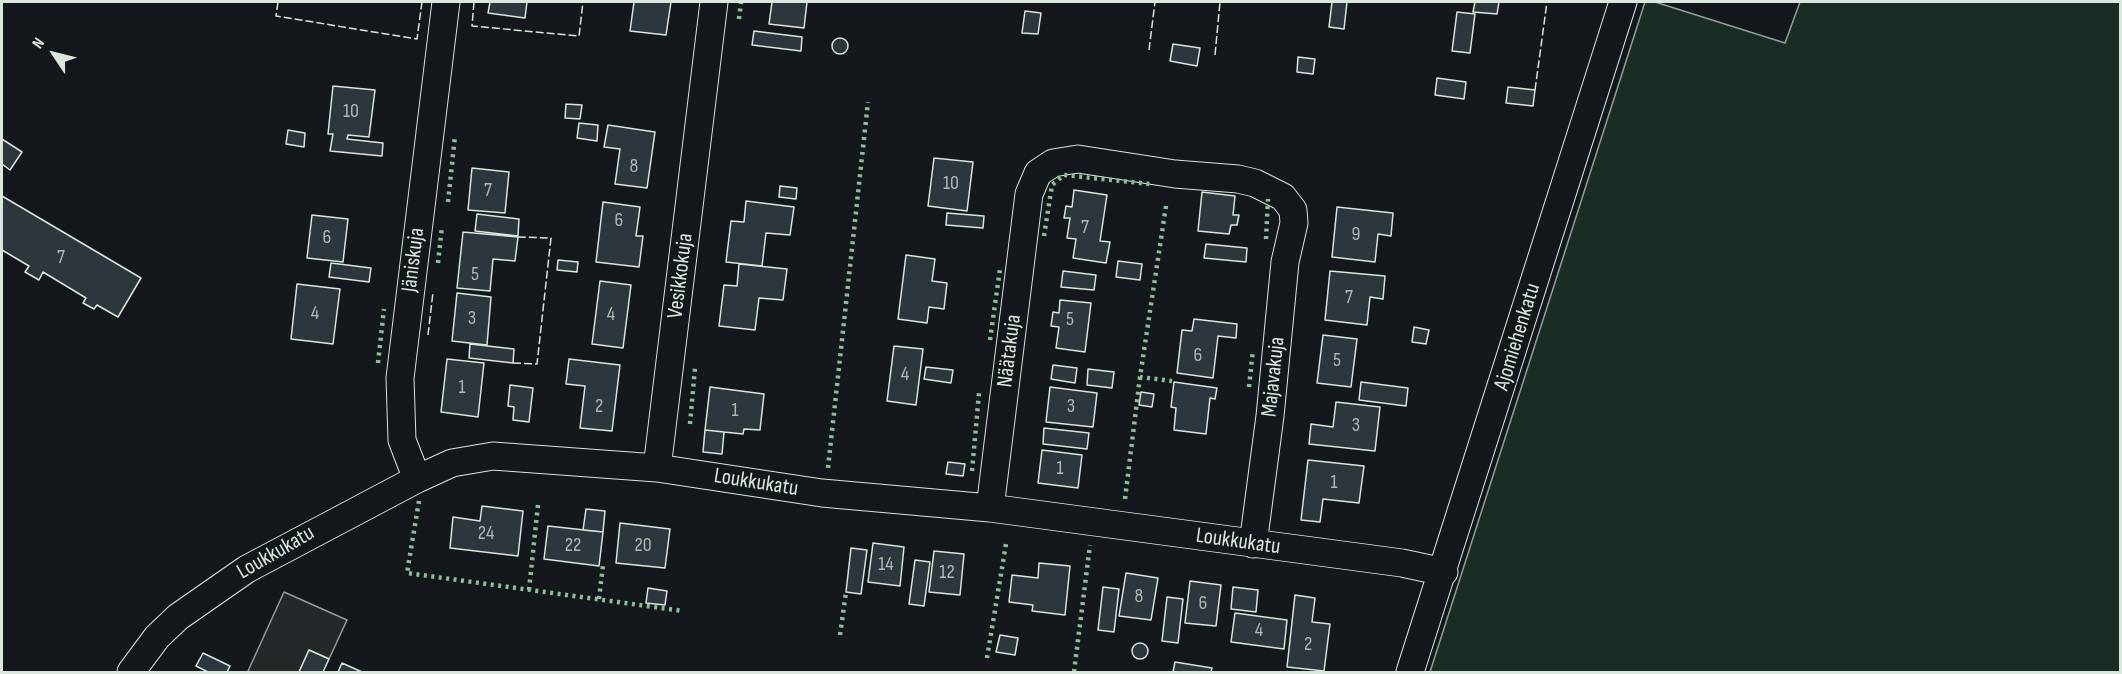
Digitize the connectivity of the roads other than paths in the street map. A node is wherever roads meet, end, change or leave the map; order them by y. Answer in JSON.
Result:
{"nodes":[{"id":1,"x":446,"y":2,"type":"edge"},
{"id":2,"x":714,"y":2,"type":"edge"},
{"id":3,"x":1623,"y":2,"type":"edge"},
{"id":4,"x":1029,"y":194,"type":"joint"},
{"id":5,"x":657,"y":468,"type":"junction"},
{"id":6,"x":417,"y":479,"type":"junction"},
{"id":7,"x":990,"y":508,"type":"junction"},
{"id":8,"x":1253,"y":544,"type":"junction"},
{"id":9,"x":1444,"y":572,"type":"junction"},
{"id":10,"x":131,"y":672,"type":"edge"},
{"id":11,"x":1410,"y":672,"type":"edge"}],
"edges":[{"from":1,"to":6,"type":"street","name":"Jäniskuja"},
{"from":2,"to":5,"type":"street","name":"Vesikkokuja"},
{"from":3,"to":9,"type":"street","name":"Ajomiehenkatu"},
{"from":4,"to":7,"type":"street","name":"Näätakuja"},
{"from":4,"to":8,"type":"street","name":"Majavakuja"},
{"from":5,"to":6,"type":"street","name":"Loukkukatu"},
{"from":5,"to":7,"type":"street","name":"Loukkukatu"},
{"from":6,"to":10,"type":"street","name":"Loukkukatu"},
{"from":7,"to":8,"type":"street","name":"Loukkukatu"},
{"from":8,"to":9,"type":"street","name":"Loukkukatu"},
{"from":9,"to":11,"type":"street","name":"Ajomiehenkatu"}]}
